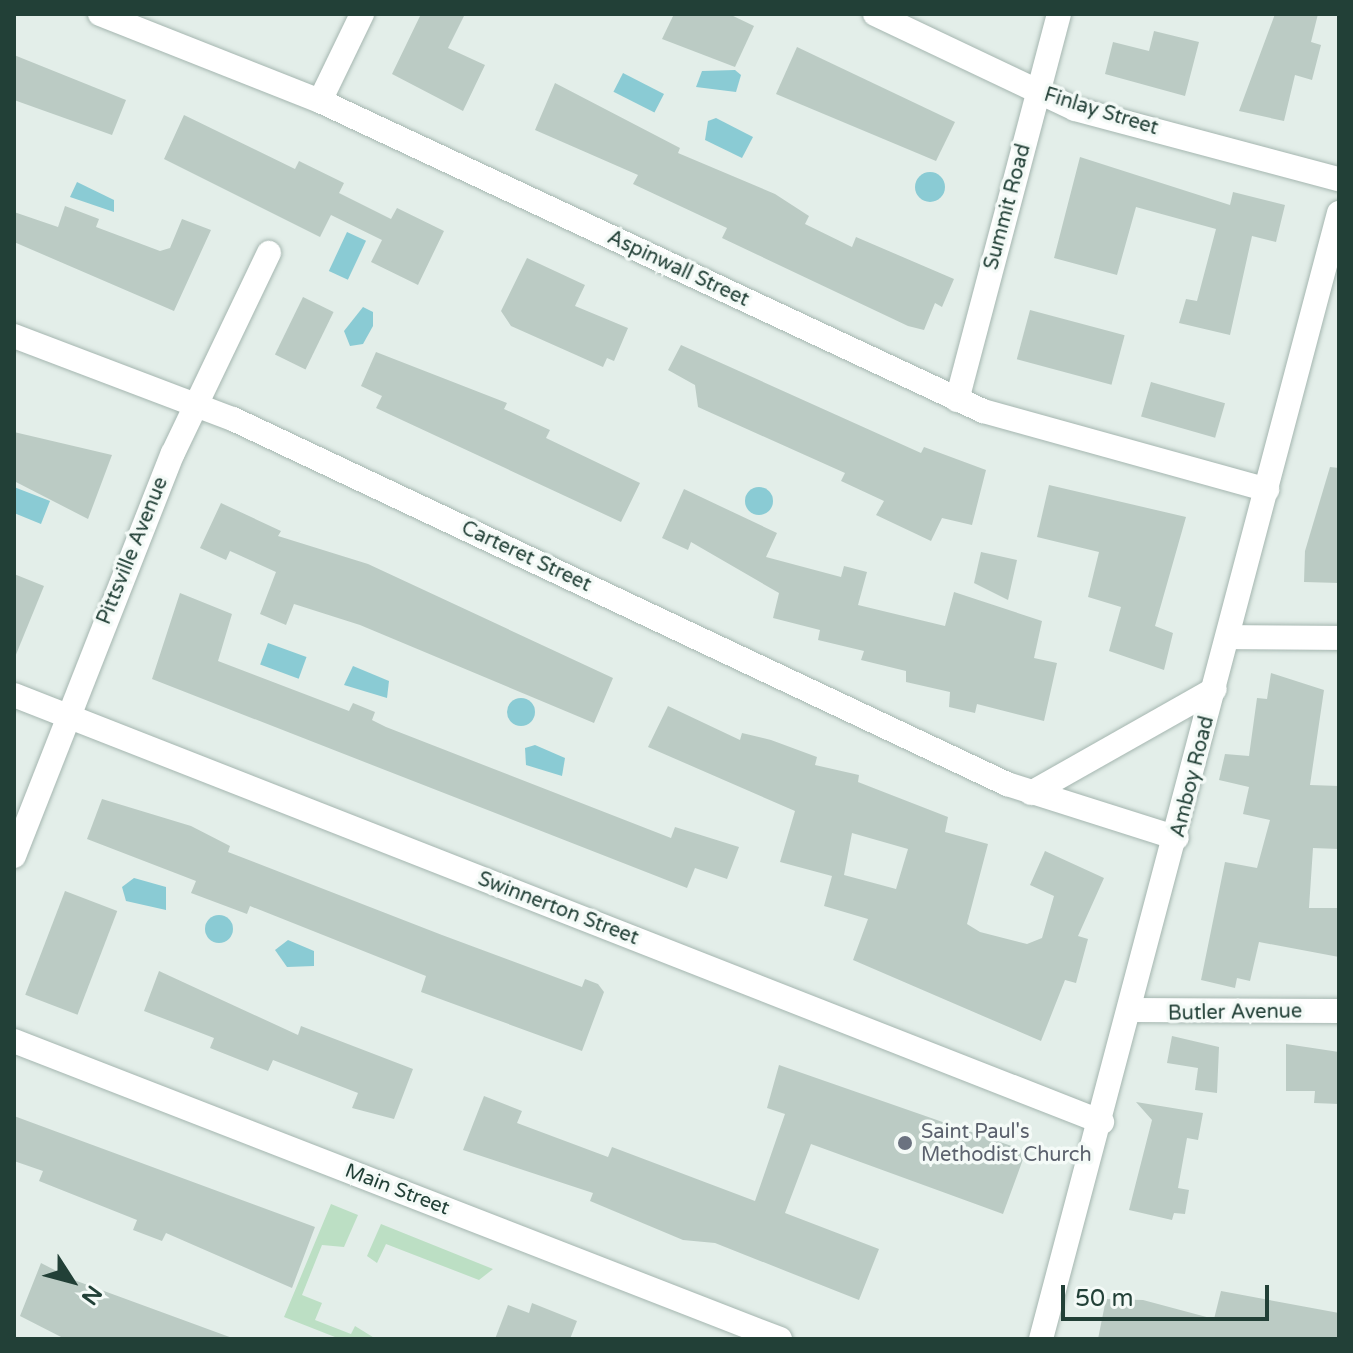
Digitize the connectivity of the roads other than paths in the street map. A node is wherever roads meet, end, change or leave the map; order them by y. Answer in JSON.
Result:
{"nodes":[{"id":1,"x":100,"y":14,"type":"edge"},
{"id":2,"x":362,"y":14,"type":"edge"},
{"id":3,"x":875,"y":14,"type":"edge"},
{"id":4,"x":1059,"y":14,"type":"edge"},
{"id":5,"x":1038,"y":93,"type":"junction"},
{"id":6,"x":320,"y":101,"type":"junction"},
{"id":7,"x":1339,"y":179,"type":"edge"},
{"id":8,"x":1339,"y":213,"type":"edge"},
{"id":9,"x":269,"y":253,"type":"dead end"},
{"id":10,"x":14,"y":336,"type":"edge"},
{"id":11,"x":957,"y":400,"type":"junction"},
{"id":12,"x":196,"y":406,"type":"junction"},
{"id":13,"x":1267,"y":490,"type":"junction"},
{"id":14,"x":1228,"y":637,"type":"junction"},
{"id":15,"x":1339,"y":638,"type":"edge"},
{"id":16,"x":1215,"y":689,"type":"junction"},
{"id":17,"x":14,"y":695,"type":"edge"},
{"id":18,"x":66,"y":716,"type":"junction"},
{"id":19,"x":1031,"y":793,"type":"junction"},
{"id":20,"x":1177,"y":838,"type":"junction"},
{"id":21,"x":14,"y":856,"type":"edge"},
{"id":22,"x":1131,"y":1010,"type":"junction"},
{"id":23,"x":1339,"y":1011,"type":"edge"},
{"id":24,"x":14,"y":1041,"type":"edge"},
{"id":25,"x":1102,"y":1122,"type":"junction"},
{"id":26,"x":780,"y":1339,"type":"edge"},
{"id":27,"x":1041,"y":1339,"type":"edge"}],
"edges":[{"from":1,"to":6,"type":"street","name":"Aspinwall Street"},
{"from":2,"to":6,"type":"street"},
{"from":3,"to":5,"type":"street","name":"Finlay Street"},
{"from":4,"to":5,"type":"street","name":"Summit Road"},
{"from":5,"to":7,"type":"street","name":"Finlay Street"},
{"from":5,"to":11,"type":"street","name":"Summit Road"},
{"from":6,"to":11,"type":"street","name":"Aspinwall Street"},
{"from":8,"to":13,"type":"street","name":"Amboy Road"},
{"from":9,"to":12,"type":"street","name":"Pittsville Avenue"},
{"from":10,"to":12,"type":"street","name":"Carteret Street"},
{"from":11,"to":13,"type":"street","name":"Aspinwall Street"},
{"from":12,"to":18,"type":"street","name":"Pittsville Avenue"},
{"from":12,"to":19,"type":"street","name":"Carteret Street"},
{"from":13,"to":14,"type":"street","name":"Amboy Road"},
{"from":14,"to":15,"type":"street"},
{"from":14,"to":16,"type":"street","name":"Amboy Road"},
{"from":16,"to":19,"type":"street"},
{"from":16,"to":20,"type":"street","name":"Amboy Road"},
{"from":17,"to":18,"type":"street","name":"Swinnerton Street"},
{"from":18,"to":21,"type":"street","name":"Pittsville Avenue"},
{"from":18,"to":25,"type":"street","name":"Swinnerton Street"},
{"from":19,"to":20,"type":"street","name":"Carteret Street"},
{"from":20,"to":22,"type":"street","name":"Amboy Road"},
{"from":22,"to":23,"type":"street","name":"Butler Avenue"},
{"from":22,"to":25,"type":"street","name":"Amboy Road"},
{"from":24,"to":26,"type":"street","name":"Main Street"},
{"from":25,"to":27,"type":"street","name":"Amboy Road"}]}
